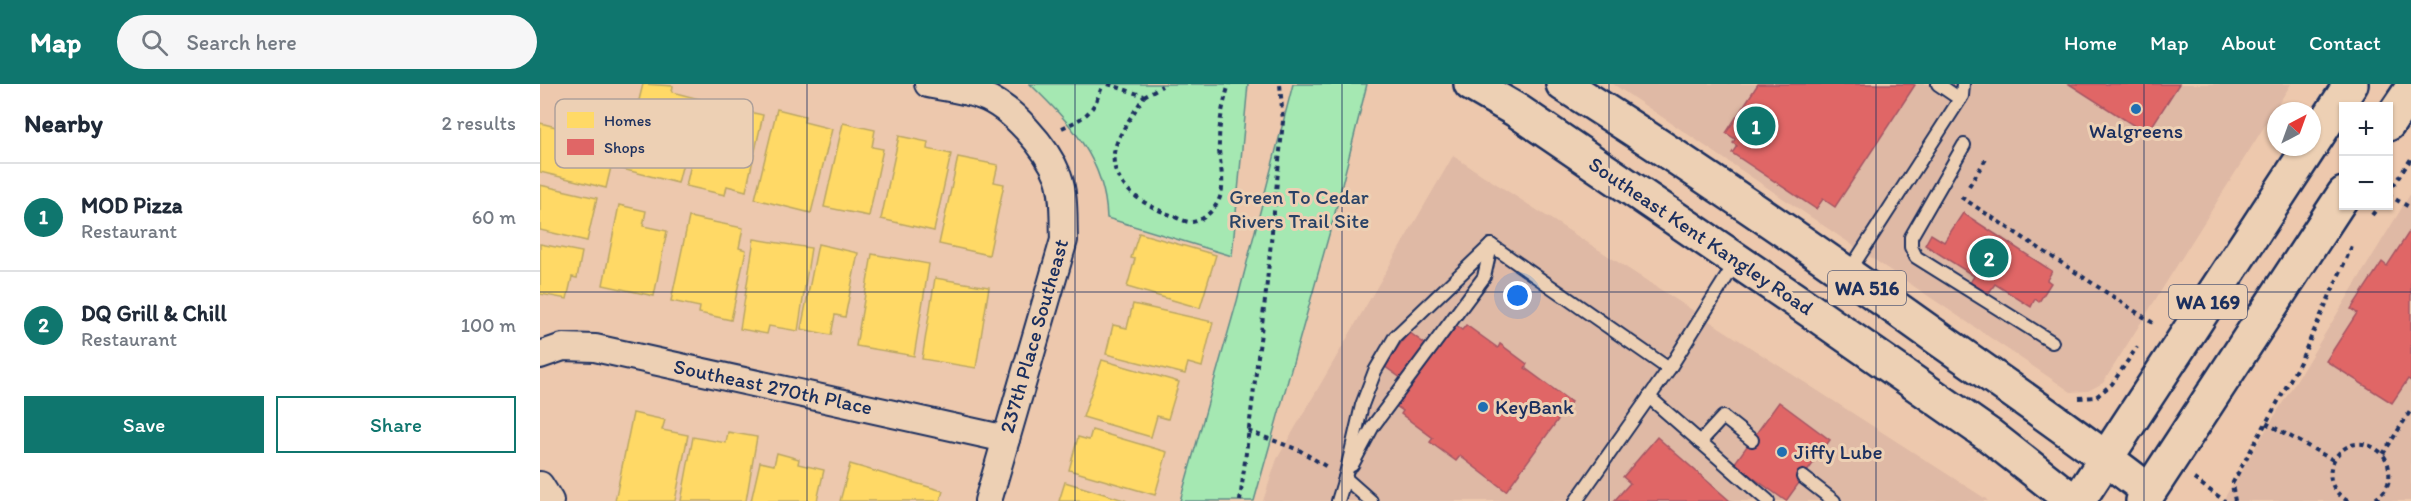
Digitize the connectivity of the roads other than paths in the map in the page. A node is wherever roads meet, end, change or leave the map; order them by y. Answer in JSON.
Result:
{"nodes":[{"id":1,"x":928,"y":84,"type":"edge"},
{"id":2,"x":1471,"y":84,"type":"edge"},
{"id":3,"x":1563,"y":84,"type":"edge"},
{"id":4,"x":1938,"y":84,"type":"edge"},
{"id":5,"x":1963,"y":84,"type":"edge"},
{"id":6,"x":2351,"y":84,"type":"edge"},
{"id":7,"x":2411,"y":90,"type":"edge"},
{"id":8,"x":1960,"y":99,"type":"junction"},
{"id":9,"x":2393,"y":117,"type":"edge"},
{"id":10,"x":2321,"y":130,"type":"edge"},
{"id":11,"x":1964,"y":145,"type":"dead end"},
{"id":12,"x":2304,"y":156,"type":"edge"},
{"id":13,"x":2339,"y":200,"type":"edge"},
{"id":14,"x":1491,"y":245,"type":"junction"},
{"id":15,"x":1737,"y":261,"type":"junction"},
{"id":16,"x":1847,"y":274,"type":"junction"},
{"id":17,"x":2052,"y":342,"type":"dead end"},
{"id":18,"x":540,"y":355,"type":"edge"},
{"id":19,"x":1669,"y":369,"type":"junction"},
{"id":20,"x":1649,"y":397,"type":"junction"},
{"id":21,"x":1006,"y":438,"type":"junction"},
{"id":22,"x":1752,"y":440,"type":"dead end"},
{"id":23,"x":1700,"y":442,"type":"junction"},
{"id":24,"x":2106,"y":458,"type":"junction"},
{"id":25,"x":1803,"y":477,"type":"dead end"},
{"id":26,"x":1345,"y":478,"type":"junction"},
{"id":27,"x":540,"y":485,"type":"edge"},
{"id":28,"x":2146,"y":496,"type":"edge"},
{"id":29,"x":550,"y":501,"type":"edge"},
{"id":30,"x":988,"y":501,"type":"edge"},
{"id":31,"x":1338,"y":501,"type":"edge"},
{"id":32,"x":1371,"y":501,"type":"edge"},
{"id":33,"x":1576,"y":501,"type":"edge"},
{"id":34,"x":1768,"y":501,"type":"edge"},
{"id":35,"x":1834,"y":501,"type":"edge"},
{"id":36,"x":2073,"y":501,"type":"edge"},
{"id":37,"x":2078,"y":501,"type":"edge"}],
"edges":[{"from":1,"to":21,"type":"street","name":"237th Place Southeast"},
{"from":2,"to":15,"type":"main road","name":"Southeast Kent Kangley Road","number":"WA 516"},
{"from":3,"to":16,"type":"main road","number":"WA 516"},
{"from":4,"to":8,"type":"lane"},
{"from":5,"to":8,"type":"lane"},
{"from":6,"to":10,"type":"main road","number":"WA 169"},
{"from":7,"to":9,"type":"main road"},
{"from":8,"to":16,"type":"lane"},
{"from":11,"to":17,"type":"lane"},
{"from":12,"to":24,"type":"main road","number":"WA 169"},
{"from":13,"to":28,"type":"main road","number":"WA 169"},
{"from":14,"to":19,"type":"lane"},
{"from":14,"to":26,"type":"lane"},
{"from":14,"to":26,"type":"lane"},
{"from":15,"to":19,"type":"lane"},
{"from":15,"to":36,"type":"main road","name":"Southeast Kent Kangley Road","number":"WA 516"},
{"from":16,"to":24,"type":"main road","number":"WA 516"},
{"from":18,"to":21,"type":"street","name":"Southeast 270th Place"},
{"from":19,"to":20,"type":"lane"},
{"from":20,"to":23,"type":"lane"},
{"from":20,"to":33,"type":"lane"},
{"from":21,"to":30,"type":"street","name":"237th Place Southeast"},
{"from":22,"to":23,"type":"lane"},
{"from":23,"to":34,"type":"lane"},
{"from":24,"to":28,"type":"main road","number":"WA 516"},
{"from":24,"to":37,"type":"main road","number":"WA 169"},
{"from":25,"to":35,"type":"lane"},
{"from":26,"to":31,"type":"lane"},
{"from":26,"to":32,"type":"lane"},
{"from":27,"to":29,"type":"street"}]}
